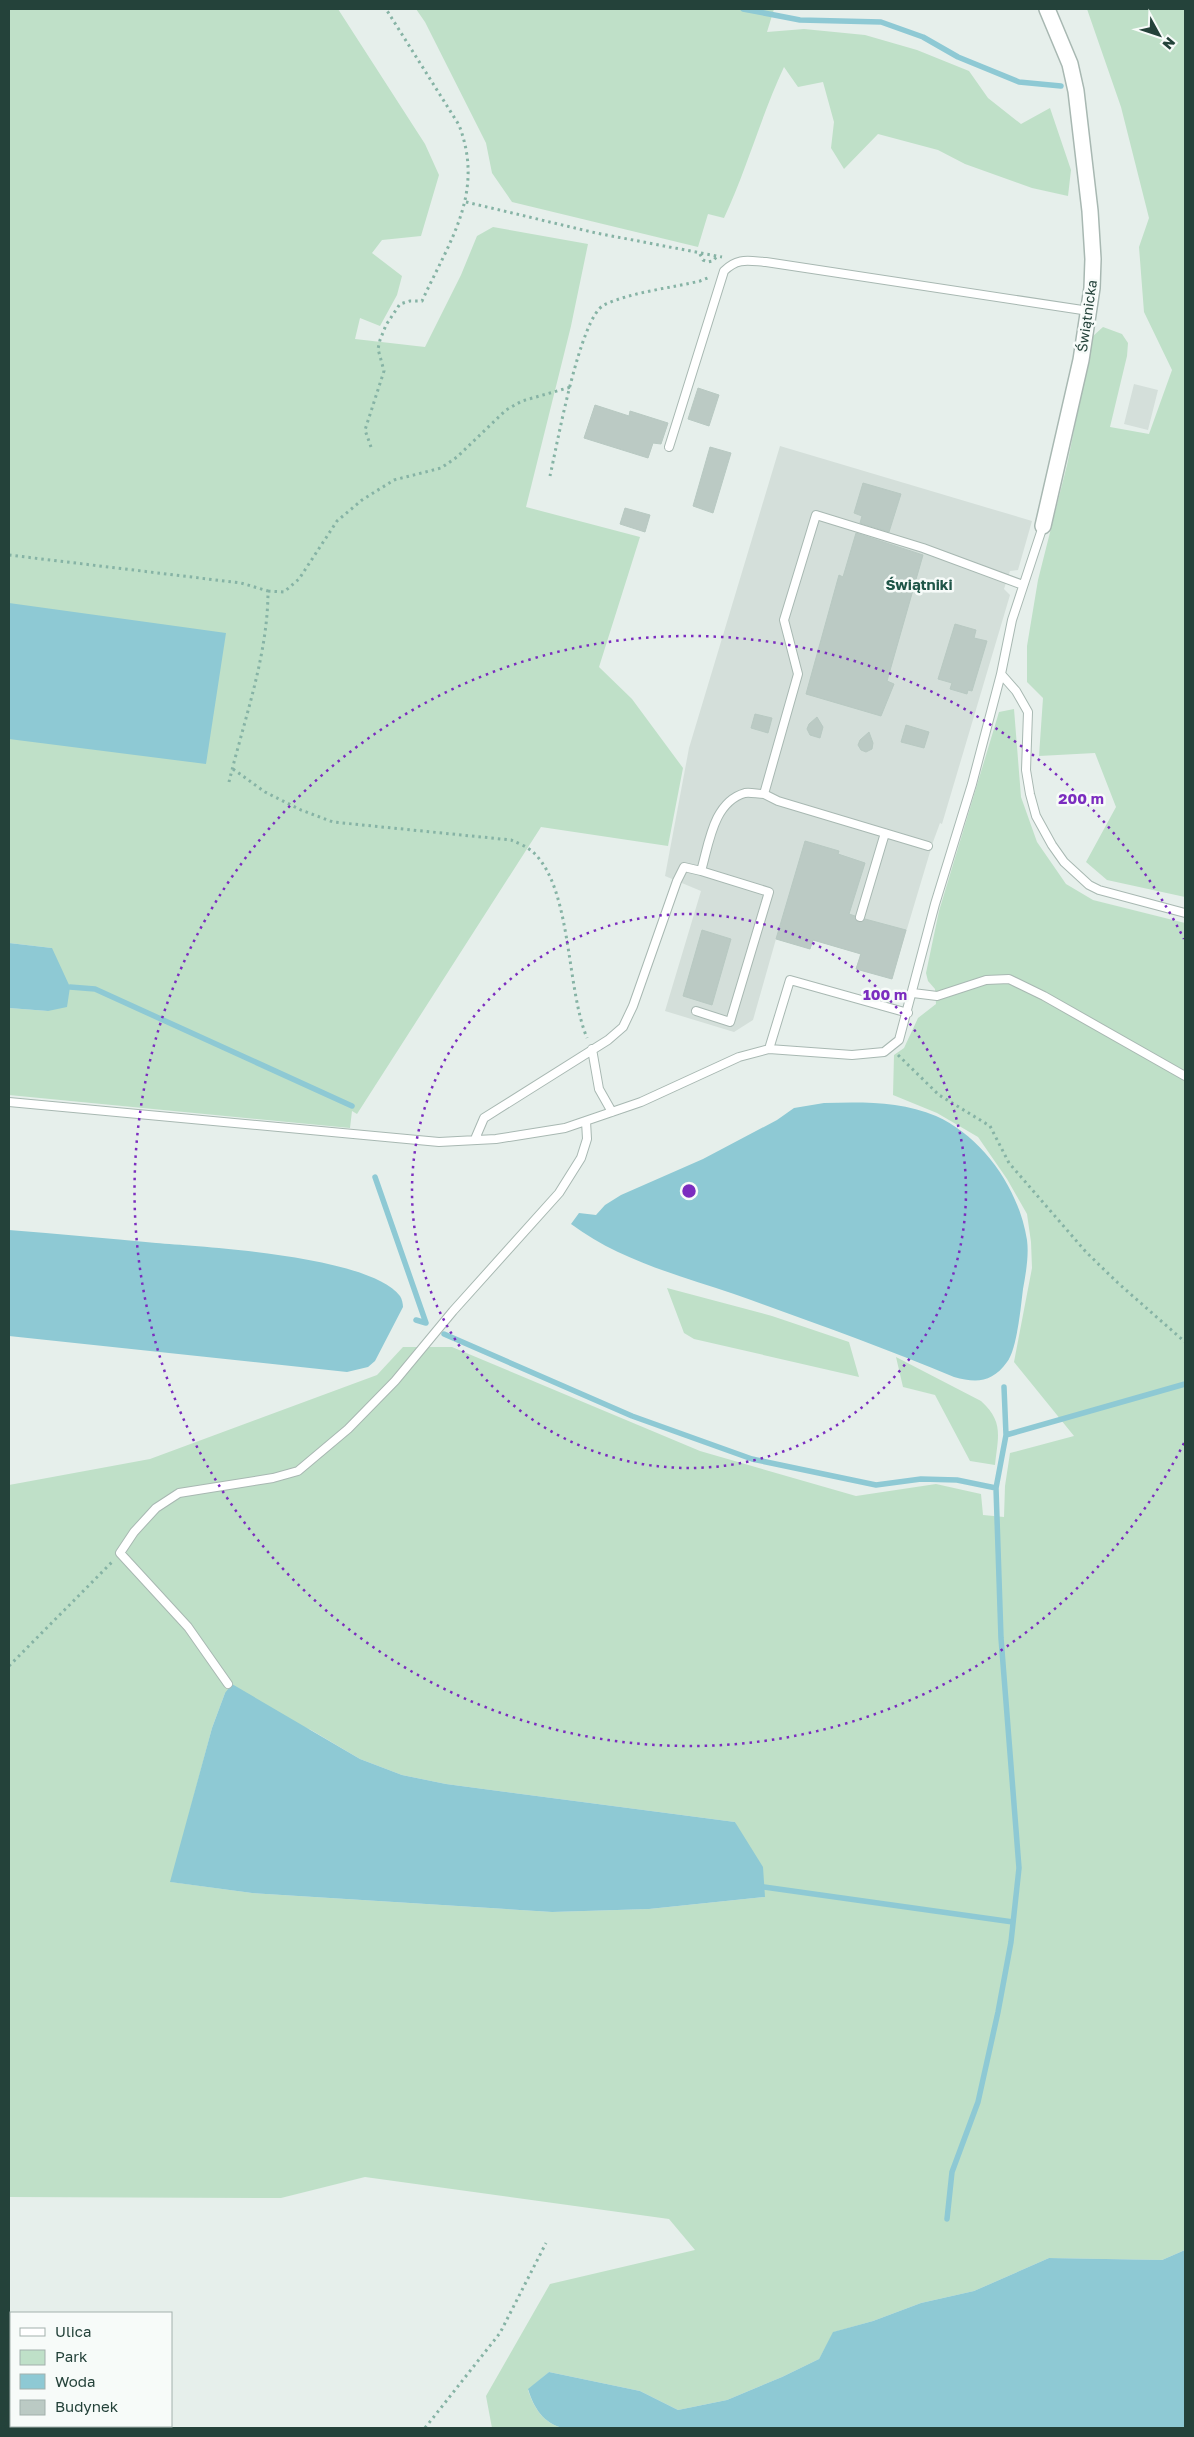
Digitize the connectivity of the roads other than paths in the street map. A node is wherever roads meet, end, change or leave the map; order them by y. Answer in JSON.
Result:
{"nodes":[{"id":1,"x":1047,"y":9,"type":"edge"},
{"id":2,"x":1089,"y":310,"type":"junction"},
{"id":3,"x":669,"y":447,"type":"dead end"},
{"id":4,"x":1043,"y":526,"type":"joint"},
{"id":5,"x":1023,"y":584,"type":"junction"},
{"id":6,"x":1002,"y":674,"type":"junction"},
{"id":7,"x":764,"y":794,"type":"junction"},
{"id":8,"x":885,"y":833,"type":"junction"},
{"id":9,"x":928,"y":846,"type":"dead end"},
{"id":10,"x":701,"y":871,"type":"junction"},
{"id":11,"x":1185,"y":913,"type":"edge"},
{"id":12,"x":860,"y":917,"type":"dead end"},
{"id":13,"x":913,"y":993,"type":"junction"},
{"id":14,"x":696,"y":1011,"type":"dead end"},
{"id":15,"x":908,"y":1013,"type":"junction"},
{"id":16,"x":592,"y":1049,"type":"junction"},
{"id":17,"x":769,"y":1049,"type":"junction"},
{"id":18,"x":1185,"y":1076,"type":"edge"},
{"id":19,"x":9,"y":1102,"type":"edge"},
{"id":20,"x":612,"y":1112,"type":"junction"},
{"id":21,"x":586,"y":1121,"type":"junction"},
{"id":22,"x":475,"y":1139,"type":"junction"},
{"id":23,"x":228,"y":1684,"type":"dead end"}],
"edges":[{"from":1,"to":2,"type":"street","name":"Świątnicka"},
{"from":2,"to":3,"type":"lane"},
{"from":2,"to":4,"type":"street","name":"Świątnicka"},
{"from":4,"to":5,"type":"lane","name":"Świątnicka"},
{"from":5,"to":6,"type":"lane","name":"Świątnicka"},
{"from":5,"to":7,"type":"lane"},
{"from":6,"to":11,"type":"lane"},
{"from":6,"to":13,"type":"lane","name":"Świątnicka"},
{"from":7,"to":8,"type":"lane"},
{"from":7,"to":10,"type":"lane"},
{"from":8,"to":9,"type":"lane"},
{"from":8,"to":12,"type":"lane"},
{"from":10,"to":14,"type":"lane"},
{"from":10,"to":16,"type":"lane"},
{"from":13,"to":15,"type":"lane","name":"Świątnicka"},
{"from":13,"to":18,"type":"lane"},
{"from":15,"to":17,"type":"lane","name":"Świątnicka"},
{"from":15,"to":17,"type":"lane"},
{"from":16,"to":20,"type":"lane"},
{"from":16,"to":22,"type":"lane"},
{"from":17,"to":20,"type":"lane"},
{"from":19,"to":22,"type":"lane"},
{"from":20,"to":21,"type":"lane"},
{"from":21,"to":22,"type":"lane"},
{"from":21,"to":23,"type":"lane"}]}
